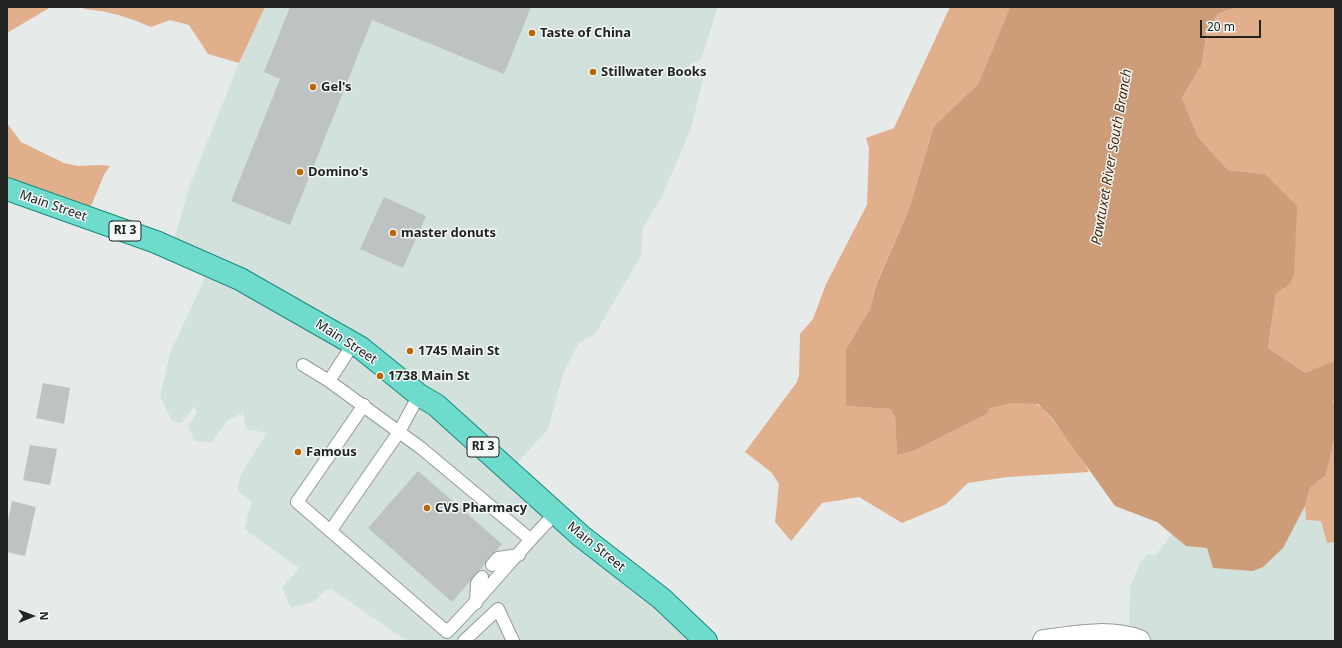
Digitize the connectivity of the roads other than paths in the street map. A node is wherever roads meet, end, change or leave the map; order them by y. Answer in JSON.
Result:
{"nodes":[{"id":1,"x":7,"y":190,"type":"edge"},
{"id":2,"x":353,"y":344,"type":"junction"},
{"id":3,"x":303,"y":365,"type":"dead end"},
{"id":4,"x":329,"y":381,"type":"junction"},
{"id":5,"x":419,"y":395,"type":"junction"},
{"id":6,"x":364,"y":405,"type":"junction"},
{"id":7,"x":399,"y":432,"type":"junction"},
{"id":8,"x":556,"y":513,"type":"junction"},
{"id":9,"x":331,"y":530,"type":"junction"},
{"id":10,"x":530,"y":539,"type":"junction"},
{"id":11,"x":518,"y":555,"type":"junction"},
{"id":12,"x":492,"y":566,"type":"dead end"},
{"id":13,"x":482,"y":577,"type":"dead end"},
{"id":14,"x":476,"y":603,"type":"junction"},
{"id":15,"x":1115,"y":638,"type":"edge"},
{"id":16,"x":464,"y":641,"type":"edge"},
{"id":17,"x":513,"y":641,"type":"edge"},
{"id":18,"x":706,"y":641,"type":"edge"},
{"id":19,"x":1044,"y":641,"type":"edge"},
{"id":20,"x":1139,"y":641,"type":"edge"}],
"edges":[{"from":1,"to":2,"type":"main road","name":"Main Street","number":"RI 3"},
{"from":2,"to":4,"type":"lane"},
{"from":2,"to":5,"type":"main road","name":"Main Street","number":"RI 3"},
{"from":3,"to":4,"type":"lane"},
{"from":4,"to":6,"type":"lane"},
{"from":5,"to":7,"type":"lane"},
{"from":5,"to":8,"type":"main road","name":"Main Street","number":"RI 3"},
{"from":6,"to":7,"type":"lane"},
{"from":6,"to":9,"type":"lane"},
{"from":7,"to":9,"type":"lane"},
{"from":7,"to":10,"type":"lane"},
{"from":8,"to":10,"type":"lane"},
{"from":8,"to":18,"type":"main road","name":"Main Street","number":"RI 3"},
{"from":9,"to":14,"type":"lane"},
{"from":10,"to":11,"type":"lane"},
{"from":11,"to":12,"type":"lane"},
{"from":11,"to":14,"type":"lane"},
{"from":13,"to":14,"type":"lane"},
{"from":15,"to":19,"type":"street"},
{"from":15,"to":20,"type":"street"},
{"from":16,"to":17,"type":"lane"}]}
